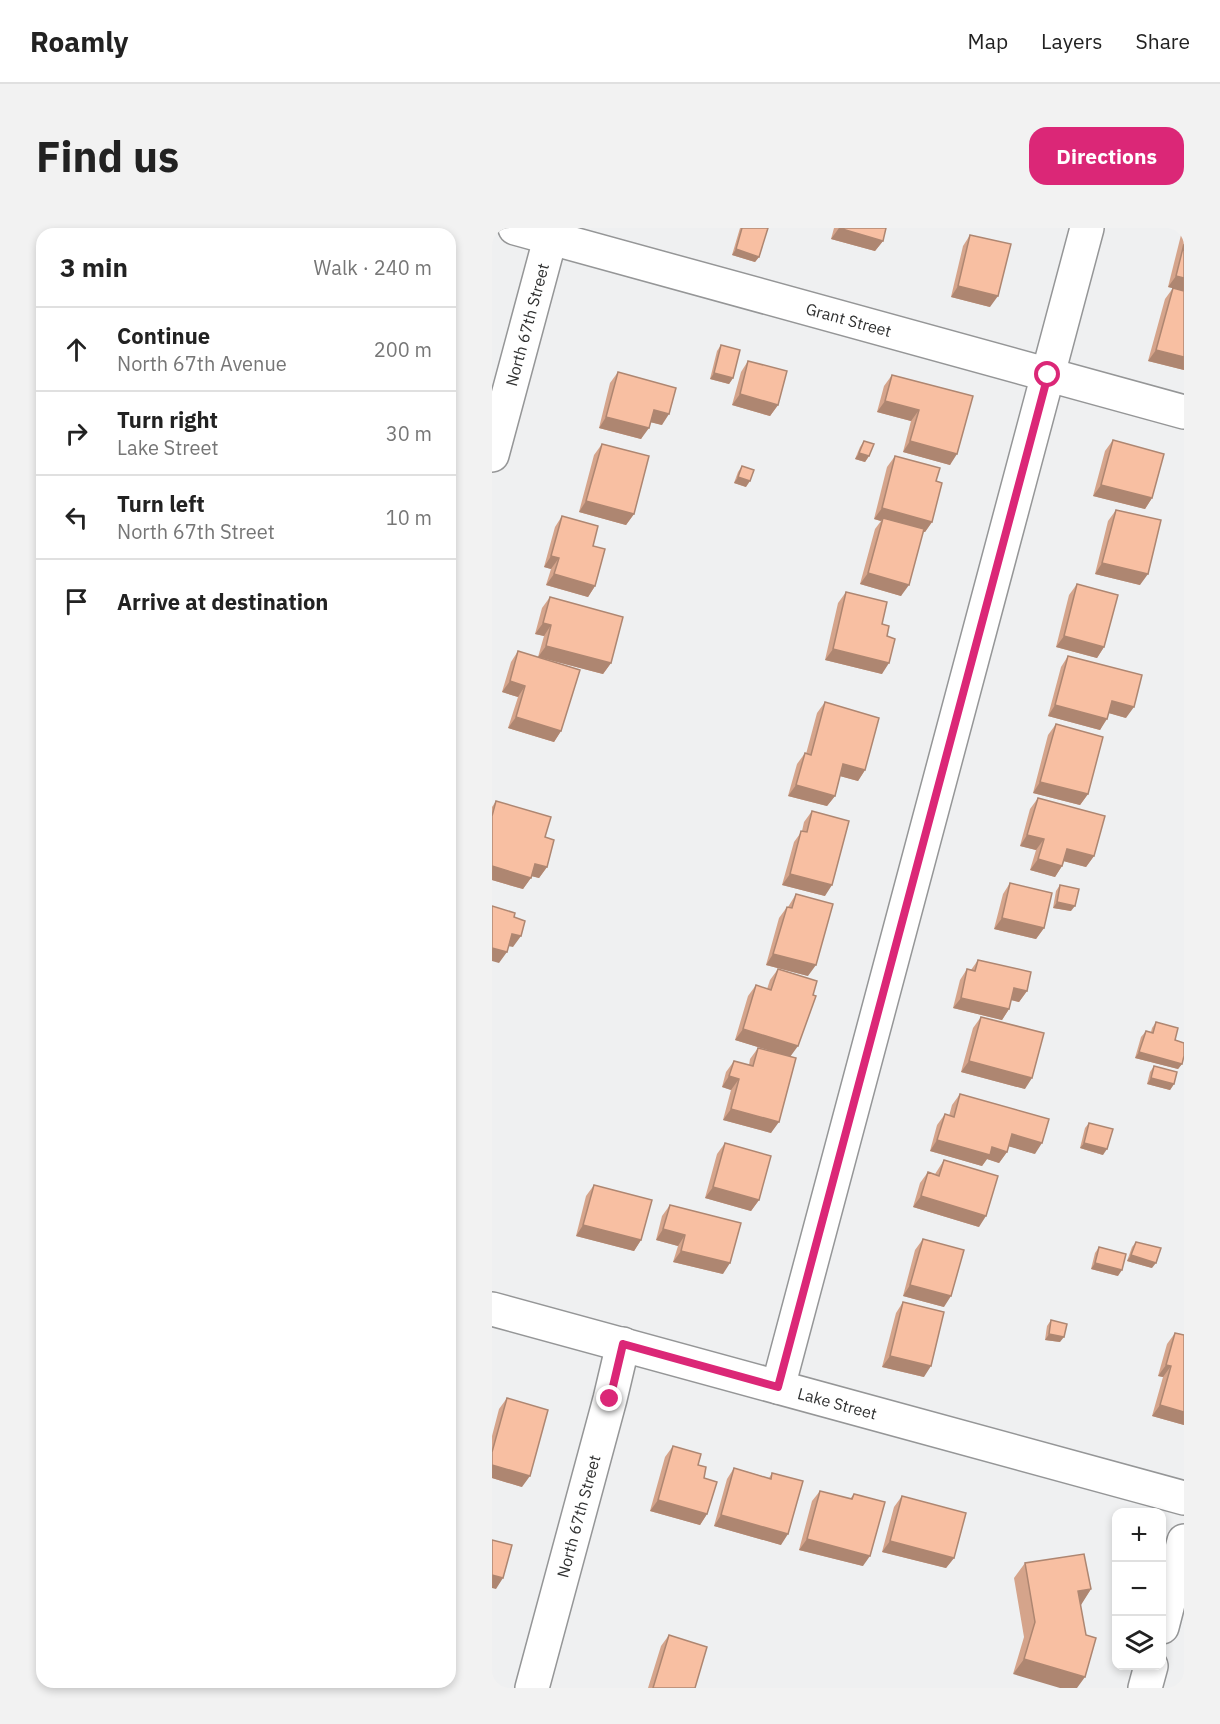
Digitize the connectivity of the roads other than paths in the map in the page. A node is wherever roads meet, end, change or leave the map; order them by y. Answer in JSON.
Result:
{"nodes":[{"id":1,"x":514,"y":228,"type":"edge"},
{"id":2,"x":1087,"y":228,"type":"edge"},
{"id":3,"x":551,"y":233,"type":"edge"},
{"id":4,"x":1048,"y":375,"type":"junction"},
{"id":5,"x":1184,"y":412,"type":"edge"},
{"id":6,"x":492,"y":455,"type":"edge"},
{"id":7,"x":492,"y":1309,"type":"edge"},
{"id":8,"x":623,"y":1344,"type":"junction"},
{"id":9,"x":778,"y":1387,"type":"junction"},
{"id":10,"x":1184,"y":1498,"type":"edge"},
{"id":11,"x":1184,"y":1541,"type":"edge"},
{"id":12,"x":1164,"y":1616,"type":"edge"},
{"id":13,"x":1150,"y":1670,"type":"edge"},
{"id":14,"x":532,"y":1688,"type":"edge"},
{"id":15,"x":1145,"y":1688,"type":"edge"}],
"edges":[{"from":1,"to":3,"type":"street","name":"Grant Street"},
{"from":2,"to":4,"type":"street"},
{"from":3,"to":4,"type":"street","name":"Grant Street"},
{"from":3,"to":6,"type":"street","name":"North 67th Street"},
{"from":4,"to":5,"type":"street","name":"Grant Street"},
{"from":4,"to":9,"type":"street"},
{"from":7,"to":8,"type":"street","name":"Lake Street"},
{"from":8,"to":9,"type":"street","name":"Lake Street"},
{"from":8,"to":14,"type":"street","name":"North 67th Street"},
{"from":9,"to":10,"type":"street","name":"Lake Street"},
{"from":11,"to":12,"type":"street"},
{"from":13,"to":15,"type":"street"}]}
